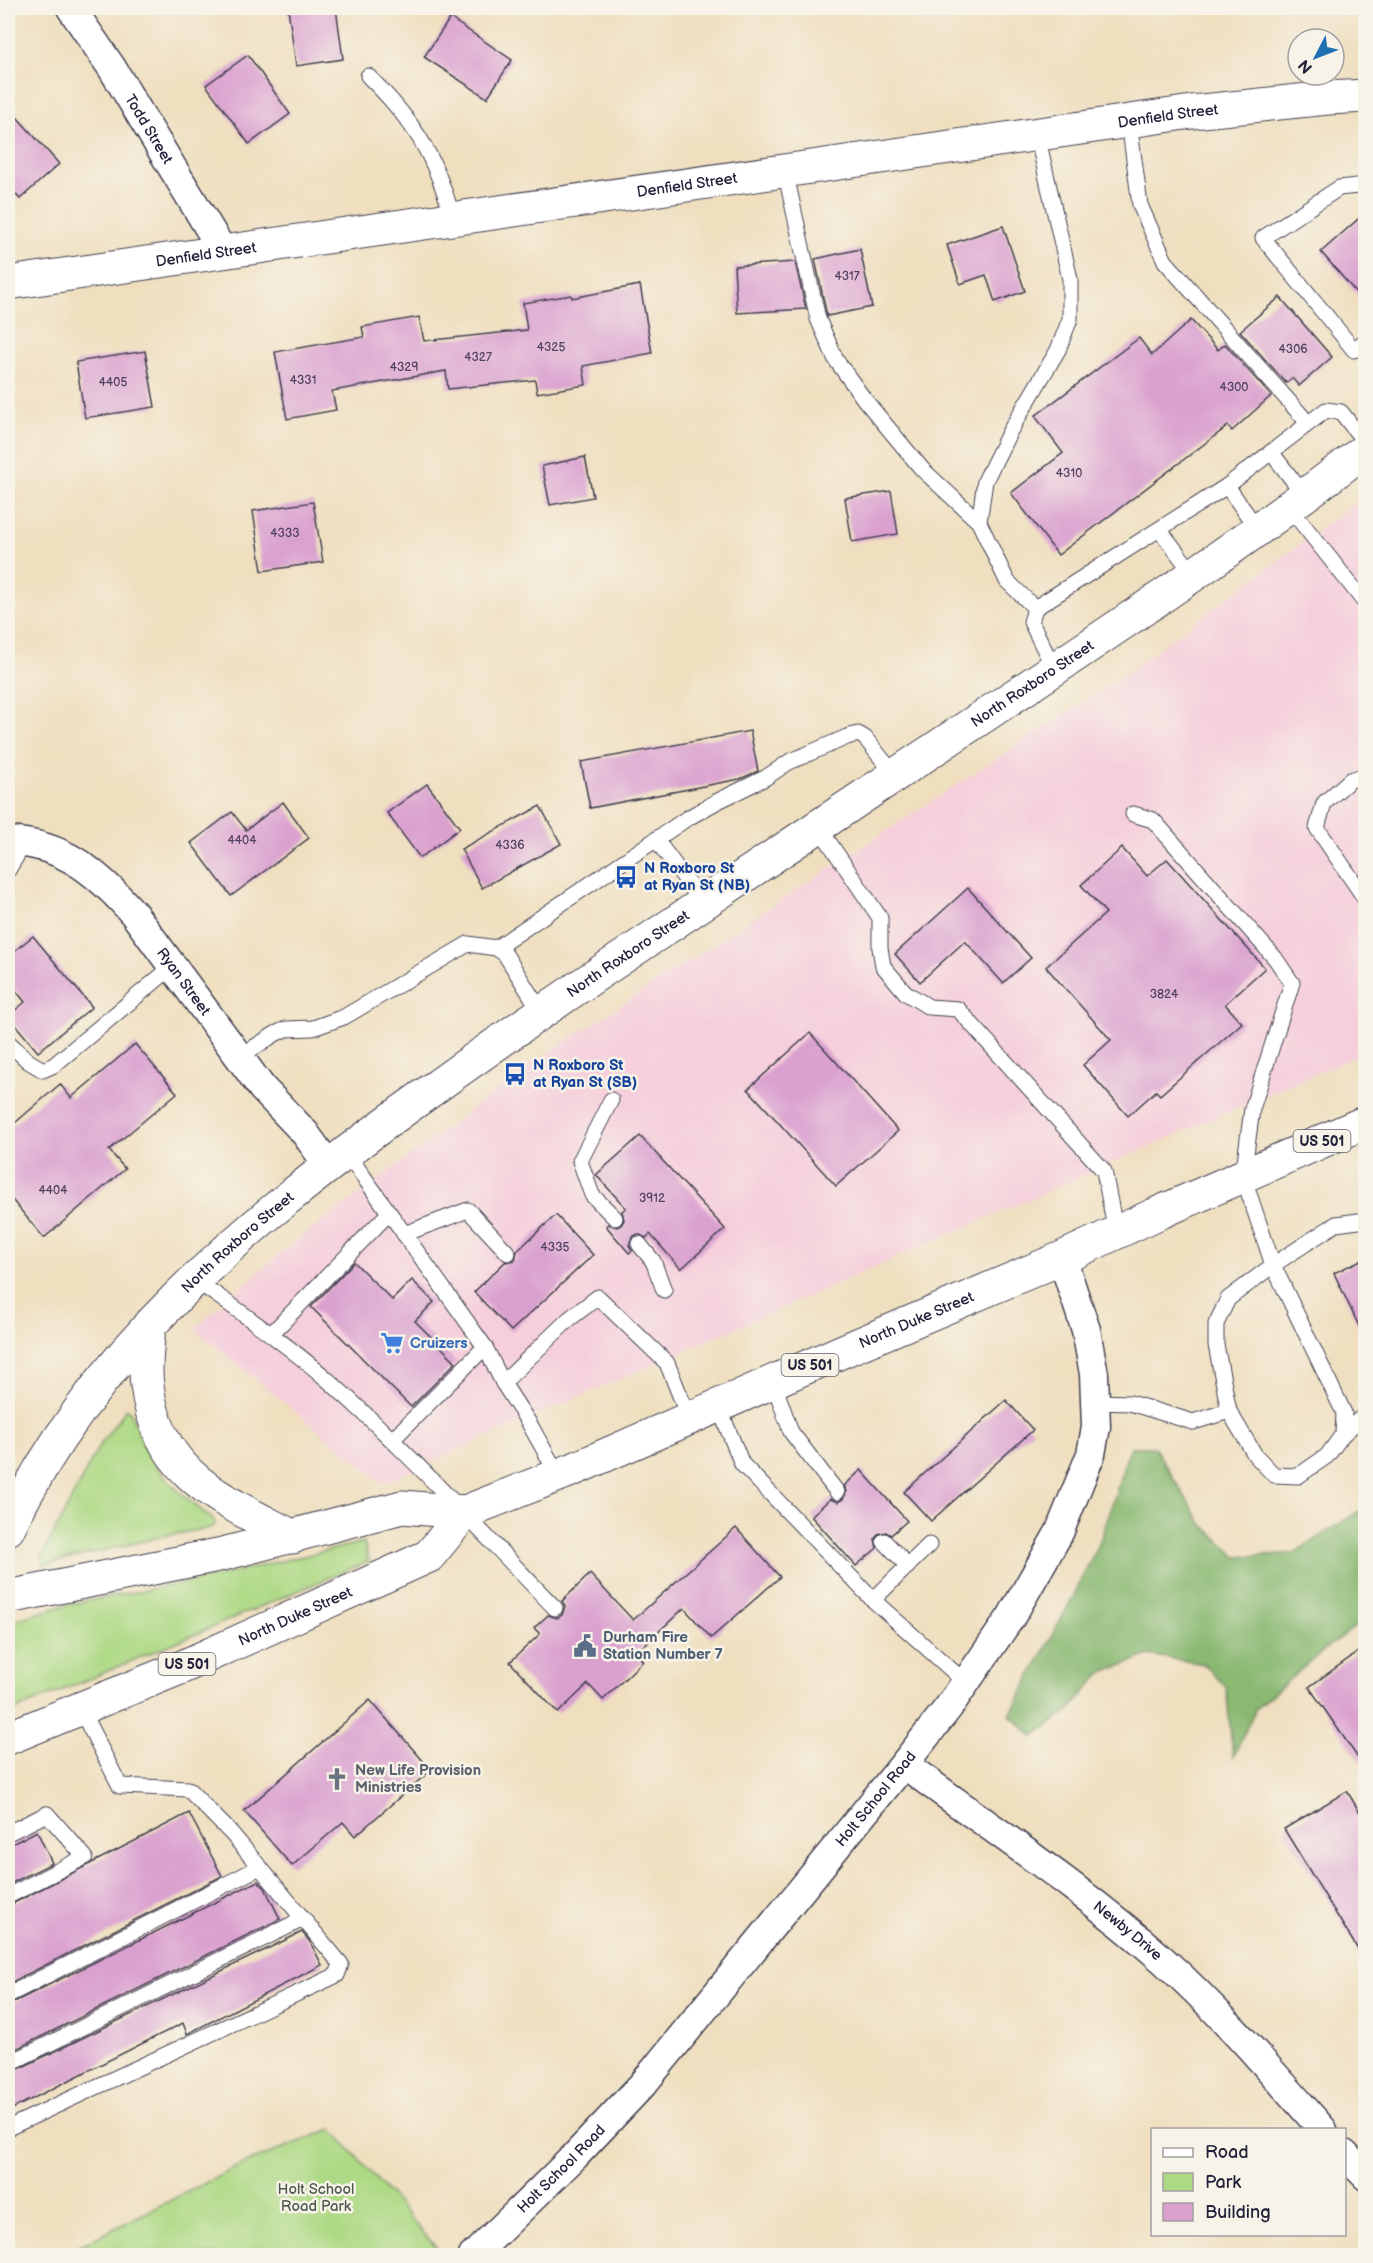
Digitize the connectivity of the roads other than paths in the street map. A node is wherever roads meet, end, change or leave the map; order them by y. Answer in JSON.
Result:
{"nodes":[{"id":1,"x":71,"y":8,"type":"edge"},
{"id":2,"x":368,"y":76,"type":"dead end"},
{"id":3,"x":1365,"y":96,"type":"edge"},
{"id":4,"x":1129,"y":122,"type":"junction"},
{"id":5,"x":1037,"y":135,"type":"junction"},
{"id":6,"x":785,"y":171,"type":"junction"},
{"id":7,"x":1365,"y":185,"type":"edge"},
{"id":8,"x":453,"y":219,"type":"junction"},
{"id":9,"x":224,"y":253,"type":"junction"},
{"id":10,"x":8,"y":283,"type":"edge"},
{"id":11,"x":1365,"y":340,"type":"edge"},
{"id":12,"x":1308,"y":423,"type":"junction"},
{"id":13,"x":1365,"y":444,"type":"edge"},
{"id":14,"x":1365,"y":449,"type":"edge"},
{"id":15,"x":1271,"y":452,"type":"junction"},
{"id":16,"x":1227,"y":486,"type":"junction"},
{"id":17,"x":1298,"y":502,"type":"junction"},
{"id":18,"x":979,"y":522,"type":"junction"},
{"id":19,"x":1161,"y":530,"type":"junction"},
{"id":20,"x":1258,"y":530,"type":"junction"},
{"id":21,"x":1194,"y":575,"type":"junction"},
{"id":22,"x":1365,"y":604,"type":"edge"},
{"id":23,"x":1035,"y":608,"type":"junction"},
{"id":24,"x":1054,"y":669,"type":"junction"},
{"id":25,"x":895,"y":775,"type":"junction"},
{"id":26,"x":1365,"y":775,"type":"edge"},
{"id":27,"x":1133,"y":814,"type":"dead end"},
{"id":28,"x":818,"y":826,"type":"junction"},
{"id":29,"x":657,"y":841,"type":"junction"},
{"id":30,"x":16,"y":842,"type":"edge"},
{"id":31,"x":8,"y":870,"type":"edge"},
{"id":32,"x":1365,"y":900,"type":"edge"},
{"id":33,"x":703,"y":903,"type":"junction"},
{"id":34,"x":496,"y":948,"type":"junction"},
{"id":35,"x":172,"y":967,"type":"junction"},
{"id":36,"x":541,"y":1012,"type":"junction"},
{"id":37,"x":8,"y":1042,"type":"edge"},
{"id":38,"x":240,"y":1057,"type":"junction"},
{"id":39,"x":611,"y":1100,"type":"dead end"},
{"id":40,"x":1365,"y":1122,"type":"edge"},
{"id":41,"x":337,"y":1158,"type":"junction"},
{"id":42,"x":1244,"y":1176,"type":"junction"},
{"id":43,"x":389,"y":1213,"type":"junction"},
{"id":44,"x":615,"y":1218,"type":"dead end"},
{"id":45,"x":1365,"y":1220,"type":"edge"},
{"id":46,"x":1116,"y":1233,"type":"junction"},
{"id":47,"x":404,"y":1234,"type":"junction"},
{"id":48,"x":639,"y":1244,"type":"dead end"},
{"id":49,"x":508,"y":1252,"type":"dead end"},
{"id":50,"x":1062,"y":1258,"type":"junction"},
{"id":51,"x":1273,"y":1265,"type":"junction"},
{"id":52,"x":194,"y":1280,"type":"junction"},
{"id":53,"x":664,"y":1290,"type":"dead end"},
{"id":54,"x":149,"y":1325,"type":"junction"},
{"id":55,"x":270,"y":1334,"type":"junction"},
{"id":56,"x":485,"y":1347,"type":"junction"},
{"id":57,"x":773,"y":1381,"type":"junction"},
{"id":58,"x":503,"y":1383,"type":"junction"},
{"id":59,"x":1096,"y":1402,"type":"junction"},
{"id":60,"x":704,"y":1411,"type":"junction"},
{"id":61,"x":1229,"y":1411,"type":"junction"},
{"id":62,"x":1365,"y":1414,"type":"edge"},
{"id":63,"x":1343,"y":1434,"type":"junction"},
{"id":64,"x":393,"y":1440,"type":"junction"},
{"id":65,"x":558,"y":1475,"type":"junction"},
{"id":66,"x":837,"y":1492,"type":"dead end"},
{"id":67,"x":465,"y":1512,"type":"junction"},
{"id":68,"x":8,"y":1530,"type":"edge"},
{"id":69,"x":293,"y":1537,"type":"junction"},
{"id":70,"x":884,"y":1541,"type":"dead end"},
{"id":71,"x":929,"y":1545,"type":"dead end"},
{"id":72,"x":908,"y":1566,"type":"junction"},
{"id":73,"x":8,"y":1598,"type":"edge"},
{"id":74,"x":873,"y":1600,"type":"junction"},
{"id":75,"x":555,"y":1608,"type":"dead end"},
{"id":76,"x":966,"y":1683,"type":"junction"},
{"id":77,"x":80,"y":1708,"type":"junction"},
{"id":78,"x":8,"y":1738,"type":"edge"},
{"id":79,"x":904,"y":1764,"type":"junction"},
{"id":80,"x":8,"y":1833,"type":"edge"},
{"id":81,"x":260,"y":1867,"type":"junction"},
{"id":82,"x":8,"y":1896,"type":"edge"},
{"id":83,"x":303,"y":1919,"type":"junction"},
{"id":84,"x":8,"y":1995,"type":"edge"},
{"id":85,"x":8,"y":2064,"type":"edge"},
{"id":86,"x":8,"y":2128,"type":"edge"},
{"id":87,"x":1321,"y":2128,"type":"edge"},
{"id":88,"x":1346,"y":2156,"type":"edge"},
{"id":89,"x":1365,"y":2176,"type":"edge"},
{"id":90,"x":473,"y":2256,"type":"edge"}],
"edges":[{"from":1,"to":9,"type":"street","name":"Todd Street"},
{"from":2,"to":8,"type":"lane"},
{"from":3,"to":4,"type":"main road","name":"Denfield Street"},
{"from":4,"to":5,"type":"main road","name":"Denfield Street"},
{"from":4,"to":12,"type":"lane"},
{"from":5,"to":6,"type":"main road","name":"Denfield Street"},
{"from":5,"to":18,"type":"lane"},
{"from":6,"to":8,"type":"main road","name":"Denfield Street"},
{"from":6,"to":18,"type":"lane"},
{"from":7,"to":11,"type":"lane"},
{"from":8,"to":9,"type":"main road","name":"Denfield Street"},
{"from":9,"to":10,"type":"main road","name":"Denfield Street"},
{"from":12,"to":13,"type":"lane"},
{"from":12,"to":15,"type":"lane"},
{"from":14,"to":17,"type":"main road","name":"North Roxboro Street"},
{"from":15,"to":16,"type":"lane"},
{"from":15,"to":17,"type":"lane"},
{"from":16,"to":19,"type":"lane"},
{"from":16,"to":20,"type":"lane"},
{"from":17,"to":20,"type":"main road","name":"North Roxboro Street"},
{"from":17,"to":22,"type":"lane"},
{"from":18,"to":23,"type":"lane"},
{"from":19,"to":21,"type":"lane"},
{"from":19,"to":23,"type":"lane"},
{"from":20,"to":21,"type":"main road","name":"North Roxboro Street"},
{"from":21,"to":24,"type":"main road","name":"North Roxboro Street"},
{"from":23,"to":24,"type":"lane"},
{"from":24,"to":25,"type":"main road","name":"North Roxboro Street"},
{"from":25,"to":28,"type":"main road","name":"North Roxboro Street"},
{"from":25,"to":29,"type":"lane"},
{"from":26,"to":32,"type":"lane"},
{"from":27,"to":42,"type":"lane"},
{"from":28,"to":33,"type":"main road","name":"North Roxboro Street"},
{"from":28,"to":46,"type":"lane"},
{"from":29,"to":33,"type":"lane"},
{"from":29,"to":34,"type":"lane"},
{"from":30,"to":31,"type":"lane"},
{"from":30,"to":35,"type":"street","name":"Ryan Street"},
{"from":33,"to":36,"type":"main road","name":"North Roxboro Street"},
{"from":34,"to":36,"type":"lane"},
{"from":34,"to":38,"type":"lane"},
{"from":35,"to":37,"type":"lane"},
{"from":35,"to":38,"type":"street","name":"Ryan Street"},
{"from":36,"to":41,"type":"main road","name":"North Roxboro Street"},
{"from":38,"to":41,"type":"street","name":"Ryan Street"},
{"from":39,"to":44,"type":"lane"},
{"from":40,"to":42,"type":"main road","name":"North Duke Street","number":"US 501"},
{"from":41,"to":43,"type":"lane"},
{"from":41,"to":52,"type":"main road","name":"North Roxboro Street"},
{"from":42,"to":46,"type":"main road","name":"North Duke Street","number":"US 501"},
{"from":42,"to":51,"type":"lane"},
{"from":43,"to":47,"type":"lane"},
{"from":43,"to":55,"type":"lane"},
{"from":45,"to":51,"type":"lane"},
{"from":46,"to":50,"type":"main road","name":"North Duke Street","number":"US 501"},
{"from":47,"to":49,"type":"lane"},
{"from":47,"to":56,"type":"lane"},
{"from":48,"to":53,"type":"lane"},
{"from":50,"to":57,"type":"main road","name":"North Duke Street","number":"US 501"},
{"from":50,"to":59,"type":"street","name":"Holt School Road"},
{"from":51,"to":61,"type":"lane"},
{"from":51,"to":63,"type":"lane"},
{"from":52,"to":54,"type":"main road","name":"North Roxboro Street"},
{"from":52,"to":55,"type":"lane"},
{"from":54,"to":68,"type":"main road","name":"North Roxboro Street"},
{"from":54,"to":69,"type":"main road"},
{"from":55,"to":64,"type":"lane"},
{"from":56,"to":58,"type":"lane"},
{"from":56,"to":64,"type":"lane"},
{"from":57,"to":60,"type":"main road","name":"North Duke Street","number":"US 501"},
{"from":57,"to":66,"type":"lane"},
{"from":58,"to":60,"type":"lane"},
{"from":58,"to":65,"type":"lane"},
{"from":59,"to":61,"type":"lane"},
{"from":59,"to":76,"type":"street","name":"Holt School Road"},
{"from":60,"to":65,"type":"main road","name":"North Duke Street","number":"US 501"},
{"from":60,"to":74,"type":"lane"},
{"from":61,"to":63,"type":"lane"},
{"from":62,"to":63,"type":"lane"},
{"from":64,"to":67,"type":"lane"},
{"from":65,"to":67,"type":"main road","name":"North Duke Street","number":"US 501"},
{"from":67,"to":69,"type":"main road","name":"North Duke Street","number":"US 501"},
{"from":67,"to":75,"type":"lane"},
{"from":67,"to":77,"type":"main road","name":"North Duke Street","number":"US 501"},
{"from":69,"to":73,"type":"main road","name":"North Duke Street","number":"US 501"},
{"from":70,"to":72,"type":"lane"},
{"from":71,"to":72,"type":"lane"},
{"from":72,"to":74,"type":"lane"},
{"from":74,"to":76,"type":"lane"},
{"from":76,"to":79,"type":"street","name":"Holt School Road"},
{"from":77,"to":78,"type":"main road","name":"North Duke Street","number":"US 501"},
{"from":77,"to":81,"type":"lane"},
{"from":79,"to":87,"type":"street","name":"Newby Drive"},
{"from":79,"to":90,"type":"street","name":"Holt School Road"},
{"from":80,"to":82,"type":"lane"},
{"from":81,"to":83,"type":"lane"},
{"from":81,"to":84,"type":"lane"},
{"from":83,"to":85,"type":"lane"},
{"from":83,"to":86,"type":"lane"},
{"from":88,"to":89,"type":"street"}]}
